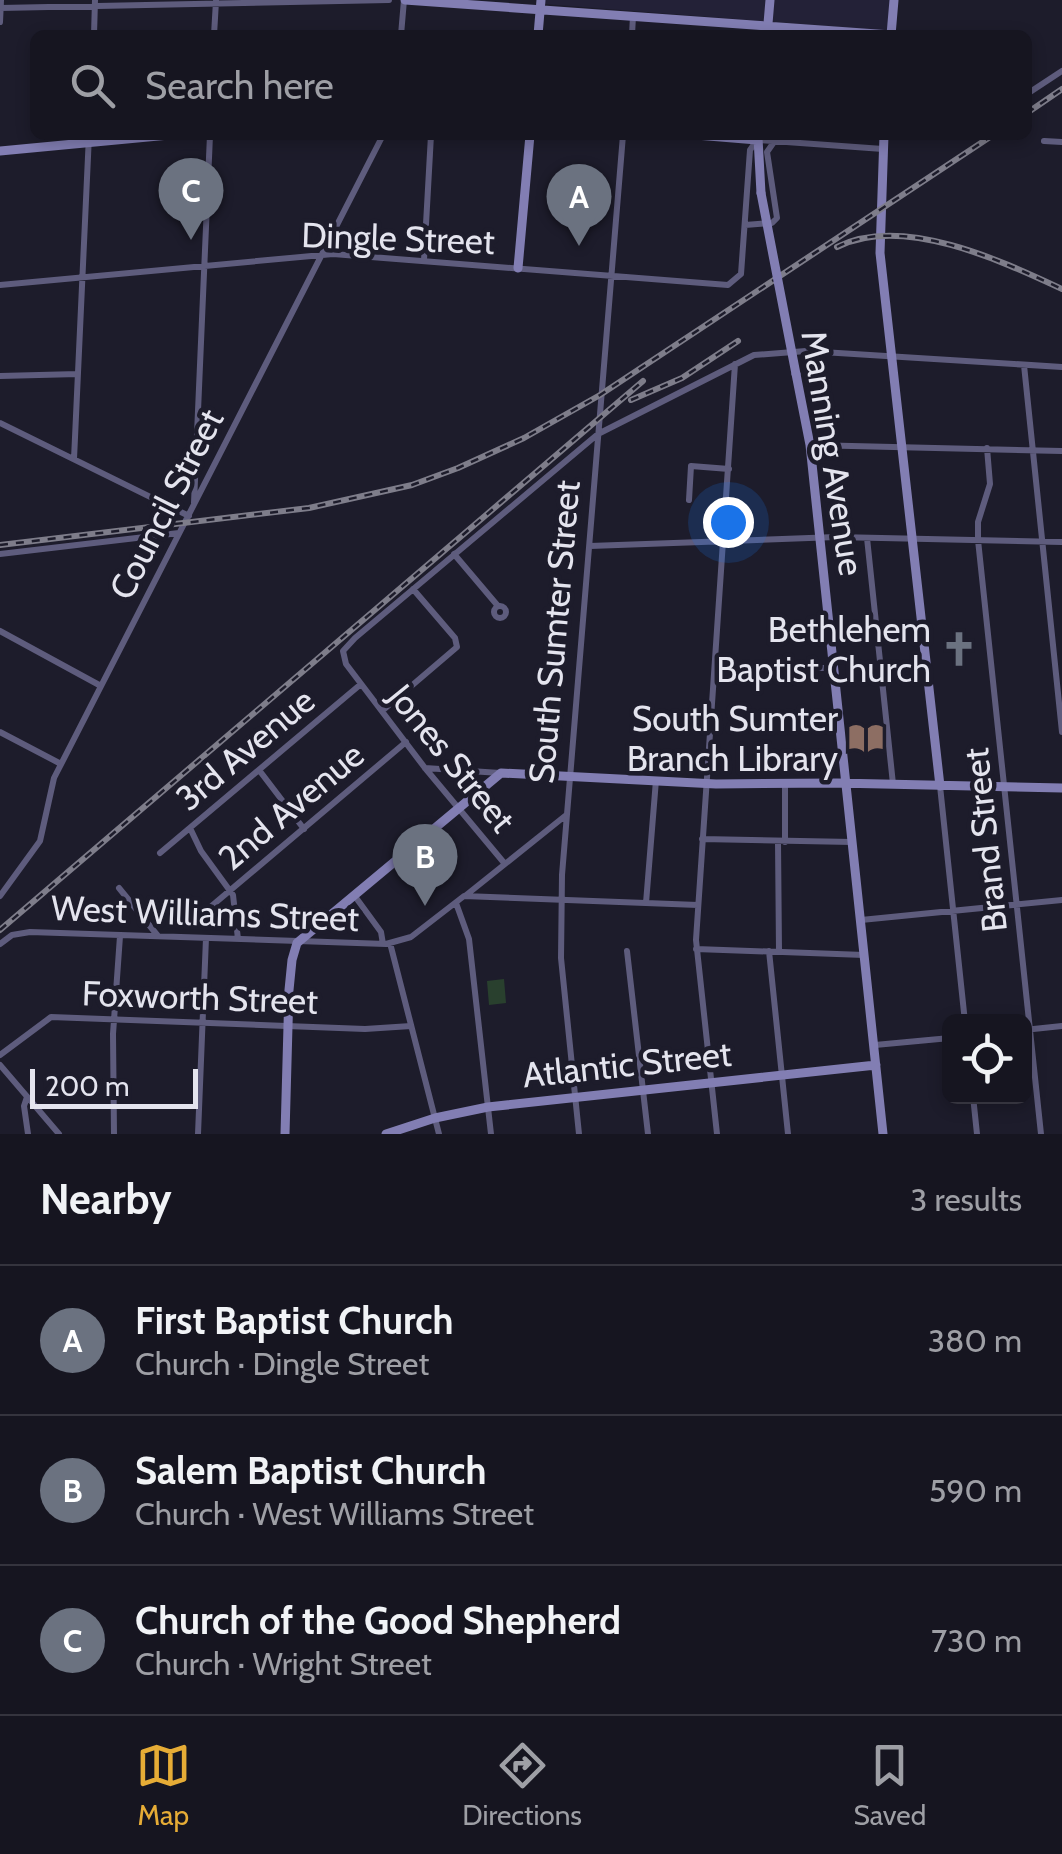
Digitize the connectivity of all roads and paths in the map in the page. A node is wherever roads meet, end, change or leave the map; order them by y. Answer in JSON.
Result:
{"nodes":[{"id":1,"x":1,"y":0,"type":"edge"},
{"id":2,"x":389,"y":0,"type":"edge"},
{"id":3,"x":404,"y":0,"type":"edge"},
{"id":4,"x":770,"y":0,"type":"edge"},
{"id":5,"x":894,"y":0,"type":"edge"},
{"id":6,"x":216,"y":2,"type":"edge"},
{"id":7,"x":95,"y":3,"type":"edge"},
{"id":8,"x":541,"y":4,"type":"edge"},
{"id":9,"x":0,"y":8,"type":"edge"},
{"id":10,"x":634,"y":9,"type":"junction"},
{"id":11,"x":0,"y":22,"type":"edge"},
{"id":12,"x":94,"y":30,"type":"edge"},
{"id":13,"x":214,"y":30,"type":"edge"},
{"id":14,"x":401,"y":30,"type":"edge"},
{"id":15,"x":538,"y":30,"type":"edge"},
{"id":16,"x":632,"y":30,"type":"edge"},
{"id":17,"x":768,"y":30,"type":"edge"},
{"id":18,"x":891,"y":30,"type":"edge"},
{"id":19,"x":1062,"y":71,"type":"edge"},
{"id":20,"x":1032,"y":91,"type":"edge"},
{"id":21,"x":82,"y":140,"type":"edge"},
{"id":22,"x":89,"y":140,"type":"edge"},
{"id":23,"x":210,"y":140,"type":"edge"},
{"id":24,"x":380,"y":140,"type":"edge"},
{"id":25,"x":431,"y":140,"type":"edge"},
{"id":26,"x":530,"y":140,"type":"edge"},
{"id":27,"x":623,"y":140,"type":"edge"},
{"id":28,"x":757,"y":140,"type":"edge"},
{"id":29,"x":758,"y":140,"type":"edge"},
{"id":30,"x":766,"y":140,"type":"edge"},
{"id":31,"x":884,"y":140,"type":"edge"},
{"id":32,"x":1044,"y":141,"type":"dead end"},
{"id":33,"x":775,"y":142,"type":"junction"},
{"id":34,"x":1062,"y":142,"type":"edge"},
{"id":35,"x":883,"y":149,"type":"junction"},
{"id":36,"x":0,"y":152,"type":"edge"},
{"id":37,"x":745,"y":225,"type":"junction"},
{"id":38,"x":321,"y":255,"type":"junction"},
{"id":39,"x":424,"y":260,"type":"junction"},
{"id":40,"x":204,"y":266,"type":"junction"},
{"id":41,"x":518,"y":268,"type":"junction"},
{"id":42,"x":612,"y":275,"type":"junction"},
{"id":43,"x":83,"y":278,"type":"junction"},
{"id":44,"x":0,"y":286,"type":"edge"},
{"id":45,"x":894,"y":357,"type":"junction"},
{"id":46,"x":735,"y":364,"type":"junction"},
{"id":47,"x":1024,"y":365,"type":"junction"},
{"id":48,"x":1062,"y":366,"type":"edge"},
{"id":49,"x":78,"y":374,"type":"junction"},
{"id":50,"x":0,"y":376,"type":"edge"},
{"id":51,"x":0,"y":423,"type":"edge"},
{"id":52,"x":598,"y":434,"type":"junction"},
{"id":53,"x":810,"y":444,"type":"junction"},
{"id":54,"x":904,"y":447,"type":"junction"},
{"id":55,"x":987,"y":448,"type":"junction"},
{"id":56,"x":1032,"y":450,"type":"junction"},
{"id":57,"x":1062,"y":451,"type":"edge"},
{"id":58,"x":74,"y":460,"type":"junction"},
{"id":59,"x":729,"y":470,"type":"junction"},
{"id":60,"x":689,"y":500,"type":"dead end"},
{"id":61,"x":194,"y":504,"type":"junction"},
{"id":62,"x":189,"y":516,"type":"junction"},
{"id":63,"x":180,"y":533,"type":"junction"},
{"id":64,"x":820,"y":537,"type":"junction"},
{"id":65,"x":867,"y":538,"type":"junction"},
{"id":66,"x":914,"y":538,"type":"junction"},
{"id":67,"x":978,"y":540,"type":"junction"},
{"id":68,"x":724,"y":542,"type":"junction"},
{"id":69,"x":1043,"y":542,"type":"junction"},
{"id":70,"x":1062,"y":542,"type":"edge"},
{"id":71,"x":590,"y":546,"type":"junction"},
{"id":72,"x":0,"y":554,"type":"edge"},
{"id":73,"x":454,"y":554,"type":"junction"},
{"id":74,"x":413,"y":589,"type":"junction"},
{"id":75,"x":498,"y":606,"type":"dead end"},
{"id":76,"x":0,"y":631,"type":"edge"},
{"id":77,"x":715,"y":668,"type":"junction"},
{"id":78,"x":834,"y":668,"type":"junction"},
{"id":79,"x":361,"y":684,"type":"junction"},
{"id":80,"x":101,"y":686,"type":"junction"},
{"id":81,"x":382,"y":711,"type":"junction"},
{"id":82,"x":0,"y":732,"type":"edge"},
{"id":83,"x":1062,"y":732,"type":"edge"},
{"id":84,"x":406,"y":742,"type":"junction"},
{"id":85,"x":61,"y":764,"type":"junction"},
{"id":86,"x":425,"y":768,"type":"junction"},
{"id":87,"x":259,"y":770,"type":"junction"},
{"id":88,"x":501,"y":773,"type":"junction"},
{"id":89,"x":569,"y":775,"type":"junction"},
{"id":90,"x":656,"y":780,"type":"junction"},
{"id":91,"x":785,"y":783,"type":"junction"},
{"id":92,"x":706,"y":784,"type":"junction"},
{"id":93,"x":846,"y":784,"type":"junction"},
{"id":94,"x":893,"y":785,"type":"junction"},
{"id":95,"x":940,"y":786,"type":"junction"},
{"id":96,"x":1004,"y":787,"type":"junction"},
{"id":97,"x":1062,"y":788,"type":"edge"},
{"id":98,"x":460,"y":808,"type":"junction"},
{"id":99,"x":566,"y":814,"type":"junction"},
{"id":100,"x":190,"y":828,"type":"junction"},
{"id":101,"x":304,"y":828,"type":"junction"},
{"id":102,"x":702,"y":839,"type":"junction"},
{"id":103,"x":782,"y":842,"type":"junction"},
{"id":104,"x":852,"y":842,"type":"junction"},
{"id":105,"x":160,"y":853,"type":"dead end"},
{"id":106,"x":505,"y":864,"type":"junction"},
{"id":107,"x":119,"y":888,"type":"dead end"},
{"id":108,"x":230,"y":890,"type":"junction"},
{"id":109,"x":354,"y":895,"type":"junction"},
{"id":110,"x":0,"y":896,"type":"edge"},
{"id":111,"x":464,"y":896,"type":"junction"},
{"id":112,"x":561,"y":900,"type":"junction"},
{"id":113,"x":1062,"y":900,"type":"edge"},
{"id":114,"x":456,"y":903,"type":"junction"},
{"id":115,"x":646,"y":903,"type":"junction"},
{"id":116,"x":1017,"y":904,"type":"junction"},
{"id":117,"x":698,"y":905,"type":"junction"},
{"id":118,"x":208,"y":909,"type":"dead end"},
{"id":119,"x":954,"y":911,"type":"junction"},
{"id":120,"x":861,"y":920,"type":"junction"},
{"id":121,"x":120,"y":936,"type":"junction"},
{"id":122,"x":159,"y":937,"type":"junction"},
{"id":123,"x":206,"y":938,"type":"junction"},
{"id":124,"x":238,"y":940,"type":"junction"},
{"id":125,"x":299,"y":941,"type":"junction"},
{"id":126,"x":0,"y":944,"type":"edge"},
{"id":127,"x":386,"y":944,"type":"junction"},
{"id":128,"x":696,"y":949,"type":"junction"},
{"id":129,"x":627,"y":951,"type":"dead end"},
{"id":130,"x":769,"y":951,"type":"junction"},
{"id":131,"x":779,"y":952,"type":"junction"},
{"id":132,"x":865,"y":955,"type":"junction"},
{"id":133,"x":965,"y":1014,"type":"edge"},
{"id":134,"x":1026,"y":1014,"type":"edge"},
{"id":135,"x":114,"y":1018,"type":"junction"},
{"id":136,"x":202,"y":1022,"type":"junction"},
{"id":137,"x":288,"y":1026,"type":"junction"},
{"id":138,"x":411,"y":1026,"type":"junction"},
{"id":139,"x":1062,"y":1026,"type":"edge"},
{"id":140,"x":1032,"y":1029,"type":"edge"},
{"id":141,"x":942,"y":1039,"type":"edge"},
{"id":142,"x":874,"y":1045,"type":"junction"},
{"id":143,"x":0,"y":1055,"type":"edge"},
{"id":144,"x":0,"y":1065,"type":"edge"},
{"id":145,"x":876,"y":1065,"type":"junction"},
{"id":146,"x":1032,"y":1067,"type":"edge"},
{"id":147,"x":782,"y":1075,"type":"junction"},
{"id":148,"x":710,"y":1082,"type":"junction"},
{"id":149,"x":642,"y":1090,"type":"junction"},
{"id":150,"x":26,"y":1097,"type":"junction"},
{"id":151,"x":575,"y":1097,"type":"junction"},
{"id":152,"x":974,"y":1104,"type":"edge"},
{"id":153,"x":488,"y":1107,"type":"junction"},
{"id":154,"x":435,"y":1118,"type":"junction"},
{"id":155,"x":28,"y":1134,"type":"edge"},
{"id":156,"x":59,"y":1134,"type":"edge"},
{"id":157,"x":114,"y":1134,"type":"edge"},
{"id":158,"x":198,"y":1134,"type":"edge"},
{"id":159,"x":285,"y":1134,"type":"edge"},
{"id":160,"x":386,"y":1134,"type":"edge"},
{"id":161,"x":440,"y":1134,"type":"edge"},
{"id":162,"x":491,"y":1134,"type":"edge"},
{"id":163,"x":579,"y":1134,"type":"edge"},
{"id":164,"x":648,"y":1134,"type":"edge"},
{"id":165,"x":717,"y":1134,"type":"edge"},
{"id":166,"x":788,"y":1134,"type":"edge"},
{"id":167,"x":884,"y":1134,"type":"edge"},
{"id":168,"x":977,"y":1134,"type":"edge"},
{"id":169,"x":1041,"y":1134,"type":"edge"}],
"edges":[{"from":1,"to":9,"type":"street"},
{"from":2,"to":6,"type":"street"},
{"from":3,"to":8,"type":"street"},
{"from":3,"to":14,"type":"street"},
{"from":4,"to":17,"type":"street"},
{"from":5,"to":18,"type":"street"},
{"from":6,"to":7,"type":"street"},
{"from":6,"to":13,"type":"street"},
{"from":7,"to":9,"type":"street"},
{"from":7,"to":12,"type":"street"},
{"from":8,"to":10,"type":"street"},
{"from":8,"to":15,"type":"street"},
{"from":9,"to":11,"type":"street"},
{"from":10,"to":16,"type":"street"},
{"from":10,"to":17,"type":"street"},
{"from":19,"to":20,"type":"street"},
{"from":21,"to":36,"type":"street"},
{"from":22,"to":43,"type":"street"},
{"from":23,"to":40,"type":"street"},
{"from":24,"to":38,"type":"street","name":"Council Street"},
{"from":25,"to":39,"type":"street"},
{"from":26,"to":41,"type":"street"},
{"from":27,"to":42,"type":"street","name":"South Sumter Street"},
{"from":28,"to":37,"type":"street"},
{"from":29,"to":53,"type":"street","name":"Manning Avenue","bridge":true},
{"from":30,"to":33,"type":"street"},
{"from":31,"to":35,"type":"street"},
{"from":32,"to":34,"type":"street"},
{"from":33,"to":35,"type":"street"},
{"from":33,"to":37,"type":"street"},
{"from":35,"to":45,"type":"street"},
{"from":37,"to":42,"type":"street","name":"Dingle Street"},
{"from":38,"to":39,"type":"street","name":"Dingle Street"},
{"from":38,"to":40,"type":"street","name":"Dingle Street"},
{"from":38,"to":61,"type":"street","name":"Council Street"},
{"from":39,"to":41,"type":"street","name":"Dingle Street"},
{"from":40,"to":43,"type":"street","name":"Dingle Street"},
{"from":40,"to":61,"type":"street"},
{"from":41,"to":42,"type":"street","name":"Dingle Street"},
{"from":42,"to":52,"type":"street","name":"South Sumter Street"},
{"from":43,"to":44,"type":"street","name":"Dingle Street"},
{"from":43,"to":49,"type":"street"},
{"from":45,"to":46,"type":"street"},
{"from":45,"to":47,"type":"street"},
{"from":45,"to":54,"type":"street"},
{"from":46,"to":52,"type":"street"},
{"from":46,"to":59,"type":"street"},
{"from":47,"to":48,"type":"street"},
{"from":47,"to":56,"type":"street"},
{"from":49,"to":50,"type":"street"},
{"from":49,"to":58,"type":"street"},
{"from":51,"to":58,"type":"street"},
{"from":52,"to":71,"type":"street","name":"South Sumter Street"},
{"from":52,"to":73,"type":"street"},
{"from":53,"to":54,"type":"street"},
{"from":53,"to":64,"type":"street","name":"Manning Avenue"},
{"from":54,"to":55,"type":"street"},
{"from":54,"to":66,"type":"street"},
{"from":55,"to":56,"type":"street"},
{"from":55,"to":67,"type":"street","name":"Brand Street"},
{"from":56,"to":57,"type":"street"},
{"from":56,"to":69,"type":"street"},
{"from":58,"to":62,"type":"street"},
{"from":59,"to":60,"type":"street"},
{"from":59,"to":68,"type":"street"},
{"from":61,"to":62,"type":"street","name":"Council Street"},
{"from":62,"to":63,"type":"street","name":"Council Street"},
{"from":63,"to":72,"type":"street"},
{"from":63,"to":80,"type":"street","name":"Council Street"},
{"from":64,"to":65,"type":"street"},
{"from":64,"to":68,"type":"street"},
{"from":64,"to":78,"type":"street","name":"Manning Avenue"},
{"from":65,"to":66,"type":"street"},
{"from":65,"to":94,"type":"street"},
{"from":66,"to":67,"type":"street"},
{"from":66,"to":95,"type":"street"},
{"from":67,"to":69,"type":"street"},
{"from":67,"to":96,"type":"street","name":"Brand Street"},
{"from":68,"to":71,"type":"street"},
{"from":68,"to":77,"type":"street"},
{"from":69,"to":70,"type":"street"},
{"from":69,"to":83,"type":"street"},
{"from":71,"to":89,"type":"street","name":"South Sumter Street"},
{"from":73,"to":74,"type":"street"},
{"from":73,"to":75,"type":"street"},
{"from":74,"to":79,"type":"street"},
{"from":74,"to":81,"type":"street"},
{"from":76,"to":80,"type":"street"},
{"from":77,"to":78,"type":"street"},
{"from":77,"to":92,"type":"street"},
{"from":78,"to":93,"type":"street","name":"Manning Avenue"},
{"from":79,"to":81,"type":"street","name":"Jones Street"},
{"from":79,"to":87,"type":"street","name":"3rd Avenue"},
{"from":80,"to":85,"type":"street","name":"Council Street"},
{"from":81,"to":84,"type":"street","name":"Jones Street"},
{"from":82,"to":85,"type":"street"},
{"from":84,"to":86,"type":"street","name":"Jones Street"},
{"from":84,"to":101,"type":"street","name":"2nd Avenue"},
{"from":85,"to":110,"type":"street","name":"Council Street"},
{"from":86,"to":88,"type":"street"},
{"from":86,"to":98,"type":"street","name":"Jones Street"},
{"from":87,"to":100,"type":"street","name":"3rd Avenue"},
{"from":87,"to":101,"type":"street"},
{"from":88,"to":89,"type":"street"},
{"from":88,"to":98,"type":"street"},
{"from":89,"to":90,"type":"street"},
{"from":89,"to":99,"type":"street","name":"South Sumter Street"},
{"from":90,"to":92,"type":"street"},
{"from":90,"to":115,"type":"street"},
{"from":91,"to":92,"type":"street"},
{"from":91,"to":93,"type":"street"},
{"from":91,"to":103,"type":"street"},
{"from":92,"to":102,"type":"street"},
{"from":93,"to":94,"type":"street"},
{"from":93,"to":104,"type":"street","name":"Manning Avenue"},
{"from":94,"to":95,"type":"street"},
{"from":95,"to":96,"type":"street"},
{"from":95,"to":119,"type":"street"},
{"from":96,"to":97,"type":"street"},
{"from":96,"to":116,"type":"street","name":"Brand Street"},
{"from":98,"to":106,"type":"street","name":"Jones Street"},
{"from":98,"to":109,"type":"street"},
{"from":99,"to":106,"type":"street","name":"West Williams Street"},
{"from":99,"to":112,"type":"street","name":"South Sumter Street"},
{"from":100,"to":105,"type":"street","name":"3rd Avenue"},
{"from":100,"to":108,"type":"street"},
{"from":101,"to":108,"type":"street","name":"2nd Avenue"},
{"from":102,"to":103,"type":"street"},
{"from":102,"to":117,"type":"street"},
{"from":103,"to":104,"type":"street"},
{"from":103,"to":131,"type":"street"},
{"from":104,"to":120,"type":"street","name":"Manning Avenue"},
{"from":106,"to":111,"type":"street","name":"West Williams Street"},
{"from":107,"to":122,"type":"street"},
{"from":108,"to":118,"type":"street","name":"2nd Avenue"},
{"from":108,"to":124,"type":"street"},
{"from":109,"to":125,"type":"street"},
{"from":109,"to":127,"type":"street"},
{"from":111,"to":112,"type":"street"},
{"from":111,"to":114,"type":"street","name":"West Williams Street"},
{"from":112,"to":115,"type":"street"},
{"from":112,"to":151,"type":"street","name":"South Sumter Street"},
{"from":113,"to":116,"type":"street"},
{"from":114,"to":127,"type":"street","name":"West Williams Street"},
{"from":114,"to":153,"type":"street"},
{"from":115,"to":117,"type":"street"},
{"from":116,"to":119,"type":"street"},
{"from":116,"to":134,"type":"street","name":"Brand Street"},
{"from":117,"to":128,"type":"street"},
{"from":119,"to":120,"type":"street"},
{"from":119,"to":133,"type":"street"},
{"from":120,"to":132,"type":"street","name":"Manning Avenue"},
{"from":121,"to":122,"type":"street","name":"West Williams Street"},
{"from":121,"to":126,"type":"street","name":"West Williams Street"},
{"from":121,"to":135,"type":"street"},
{"from":122,"to":123,"type":"street","name":"West Williams Street"},
{"from":123,"to":124,"type":"street","name":"West Williams Street"},
{"from":123,"to":136,"type":"street"},
{"from":124,"to":125,"type":"street","name":"West Williams Street"},
{"from":125,"to":127,"type":"street","name":"West Williams Street"},
{"from":125,"to":137,"type":"street"},
{"from":127,"to":138,"type":"street"},
{"from":128,"to":130,"type":"street"},
{"from":128,"to":148,"type":"street"},
{"from":129,"to":149,"type":"street"},
{"from":130,"to":131,"type":"street"},
{"from":130,"to":147,"type":"street"},
{"from":131,"to":132,"type":"street"},
{"from":132,"to":142,"type":"street","name":"Manning Avenue"},
{"from":135,"to":136,"type":"street","name":"Foxworth Street"},
{"from":135,"to":143,"type":"street","name":"Foxworth Street"},
{"from":135,"to":157,"type":"street"},
{"from":136,"to":137,"type":"street","name":"Foxworth Street"},
{"from":136,"to":158,"type":"street"},
{"from":137,"to":138,"type":"street","name":"Foxworth Street"},
{"from":137,"to":159,"type":"street"},
{"from":138,"to":154,"type":"street"},
{"from":139,"to":140,"type":"street"},
{"from":141,"to":142,"type":"street"},
{"from":142,"to":145,"type":"street","name":"Manning Avenue"},
{"from":144,"to":150,"type":"street"},
{"from":145,"to":147,"type":"street","name":"Atlantic Street"},
{"from":145,"to":167,"type":"street","name":"Manning Avenue"},
{"from":146,"to":169,"type":"street","name":"Brand Street"},
{"from":147,"to":148,"type":"street","name":"Atlantic Street"},
{"from":147,"to":166,"type":"street"},
{"from":148,"to":149,"type":"street","name":"Atlantic Street"},
{"from":148,"to":165,"type":"street"},
{"from":149,"to":151,"type":"street","name":"Atlantic Street"},
{"from":149,"to":164,"type":"street"},
{"from":150,"to":155,"type":"street"},
{"from":150,"to":156,"type":"street"},
{"from":151,"to":153,"type":"street","name":"Atlantic Street"},
{"from":151,"to":163,"type":"street","name":"South Sumter Street"},
{"from":152,"to":168,"type":"street"},
{"from":153,"to":154,"type":"street","name":"Atlantic Street"},
{"from":153,"to":162,"type":"street"},
{"from":154,"to":160,"type":"street","name":"Atlantic Street"},
{"from":154,"to":161,"type":"street"}]}
